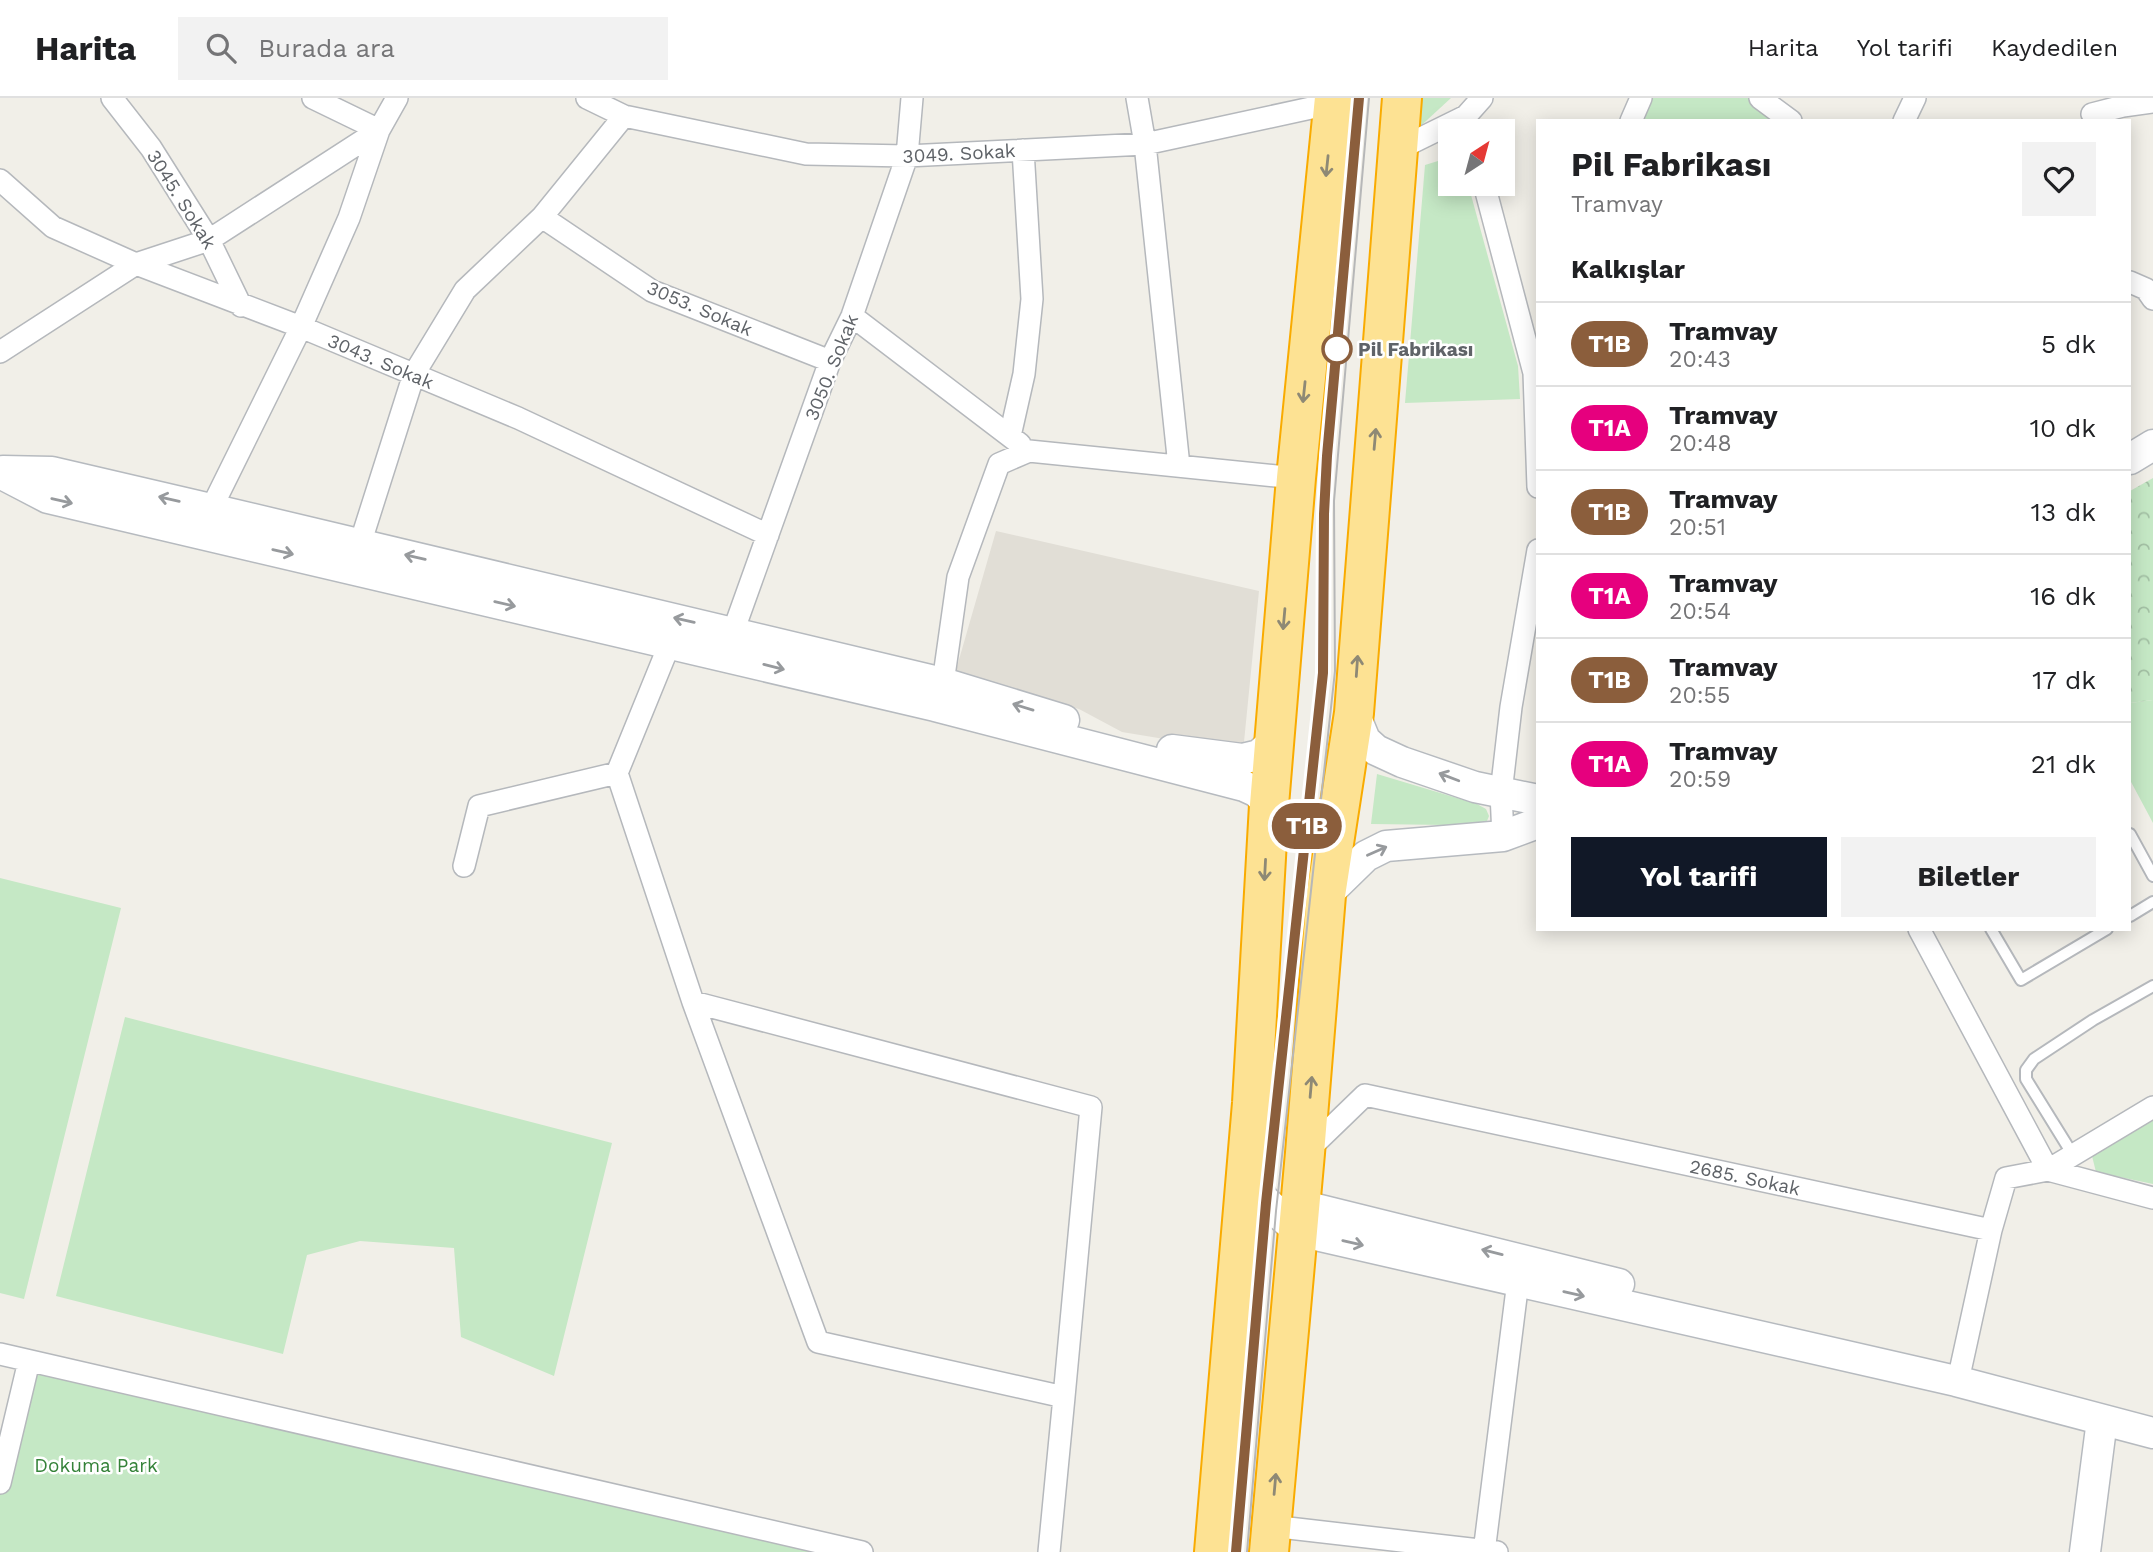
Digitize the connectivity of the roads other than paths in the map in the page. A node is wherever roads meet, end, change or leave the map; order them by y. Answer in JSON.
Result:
{"nodes":[{"id":1,"x":112,"y":98,"type":"edge"},
{"id":2,"x":313,"y":98,"type":"edge"},
{"id":3,"x":397,"y":98,"type":"edge"},
{"id":4,"x":587,"y":98,"type":"edge"},
{"id":5,"x":912,"y":98,"type":"edge"},
{"id":6,"x":1137,"y":98,"type":"edge"},
{"id":7,"x":1402,"y":98,"type":"edge"},
{"id":8,"x":1482,"y":98,"type":"edge"},
{"id":9,"x":1641,"y":98,"type":"edge"},
{"id":10,"x":1760,"y":98,"type":"edge"},
{"id":11,"x":1915,"y":98,"type":"edge"},
{"id":12,"x":1334,"y":100,"type":"edge"},
{"id":13,"x":2153,"y":102,"type":"edge"},
{"id":14,"x":2094,"y":111,"type":"edge"},
{"id":15,"x":1468,"y":115,"type":"edge"},
{"id":16,"x":624,"y":116,"type":"junction"},
{"id":17,"x":1632,"y":119,"type":"edge"},
{"id":18,"x":1788,"y":119,"type":"edge"},
{"id":19,"x":1905,"y":119,"type":"edge"},
{"id":20,"x":379,"y":130,"type":"junction"},
{"id":21,"x":1145,"y":144,"type":"junction"},
{"id":22,"x":1399,"y":149,"type":"junction"},
{"id":23,"x":1023,"y":150,"type":"junction"},
{"id":24,"x":906,"y":156,"type":"junction"},
{"id":25,"x":0,"y":180,"type":"edge"},
{"id":26,"x":1487,"y":196,"type":"edge"},
{"id":27,"x":542,"y":217,"type":"junction"},
{"id":28,"x":209,"y":240,"type":"junction"},
{"id":29,"x":135,"y":264,"type":"junction"},
{"id":30,"x":2131,"y":282,"type":"edge"},
{"id":31,"x":2153,"y":299,"type":"edge"},
{"id":32,"x":241,"y":306,"type":"junction"},
{"id":33,"x":852,"y":316,"type":"junction"},
{"id":34,"x":301,"y":327,"type":"junction"},
{"id":35,"x":0,"y":352,"type":"edge"},
{"id":36,"x":830,"y":361,"type":"junction"},
{"id":37,"x":1536,"y":371,"type":"edge"},
{"id":38,"x":414,"y":374,"type":"junction"},
{"id":39,"x":1010,"y":436,"type":"junction"},
{"id":40,"x":2153,"y":445,"type":"edge"},
{"id":41,"x":1029,"y":451,"type":"junction"},
{"id":42,"x":2131,"y":458,"type":"edge"},
{"id":43,"x":1180,"y":466,"type":"junction"},
{"id":44,"x":0,"y":472,"type":"edge"},
{"id":45,"x":1296,"y":478,"type":"junction"},
{"id":46,"x":211,"y":509,"type":"junction"},
{"id":47,"x":768,"y":535,"type":"junction"},
{"id":48,"x":360,"y":544,"type":"junction"},
{"id":49,"x":1536,"y":562,"type":"edge"},
{"id":50,"x":670,"y":643,"type":"junction"},
{"id":51,"x":730,"y":644,"type":"junction"},
{"id":52,"x":943,"y":683,"type":"junction"},
{"id":53,"x":1354,"y":713,"type":"junction"},
{"id":54,"x":1274,"y":741,"type":"junction"},
{"id":55,"x":1183,"y":761,"type":"junction"},
{"id":56,"x":617,"y":773,"type":"junction"},
{"id":57,"x":1501,"y":793,"type":"junction"},
{"id":58,"x":1536,"y":800,"type":"edge"},
{"id":59,"x":1269,"y":805,"type":"junction"},
{"id":60,"x":1536,"y":823,"type":"edge"},
{"id":61,"x":1503,"y":836,"type":"junction"},
{"id":62,"x":2131,"y":836,"type":"edge"},
{"id":63,"x":464,"y":866,"type":"dead end"},
{"id":64,"x":2153,"y":876,"type":"edge"},
{"id":65,"x":1326,"y":895,"type":"junction"},
{"id":66,"x":2153,"y":902,"type":"edge"},
{"id":67,"x":2131,"y":915,"type":"edge"},
{"id":68,"x":1920,"y":931,"type":"edge"},
{"id":69,"x":1992,"y":931,"type":"edge"},
{"id":70,"x":2104,"y":931,"type":"edge"},
{"id":71,"x":2153,"y":986,"type":"edge"},
{"id":72,"x":694,"y":1002,"type":"junction"},
{"id":73,"x":2153,"y":1107,"type":"edge"},
{"id":74,"x":1305,"y":1153,"type":"junction"},
{"id":75,"x":2073,"y":1155,"type":"junction"},
{"id":76,"x":1247,"y":1164,"type":"junction"},
{"id":77,"x":2048,"y":1170,"type":"junction"},
{"id":78,"x":2153,"y":1198,"type":"edge"},
{"id":79,"x":1299,"y":1218,"type":"junction"},
{"id":80,"x":1992,"y":1230,"type":"junction"},
{"id":81,"x":1518,"y":1281,"type":"junction"},
{"id":82,"x":0,"y":1354,"type":"edge"},
{"id":83,"x":29,"y":1361,"type":"junction"},
{"id":84,"x":1961,"y":1367,"type":"junction"},
{"id":85,"x":1064,"y":1397,"type":"junction"},
{"id":86,"x":2153,"y":1416,"type":"edge"},
{"id":87,"x":2102,"y":1420,"type":"junction"},
{"id":88,"x":2153,"y":1433,"type":"edge"},
{"id":89,"x":0,"y":1483,"type":"edge"},
{"id":90,"x":1270,"y":1539,"type":"edge"},
{"id":91,"x":862,"y":1552,"type":"edge"},
{"id":92,"x":1049,"y":1552,"type":"edge"},
{"id":93,"x":1214,"y":1552,"type":"edge"},
{"id":94,"x":1488,"y":1552,"type":"edge"},
{"id":95,"x":2085,"y":1552,"type":"edge"}],
"edges":[{"from":1,"to":28,"type":"street","name":"3045. Sokak"},
{"from":2,"to":20,"type":"street"},
{"from":3,"to":20,"type":"street"},
{"from":4,"to":16,"type":"street","name":"3049. Sokak"},
{"from":5,"to":24,"type":"street","name":"3050. Sokak"},
{"from":6,"to":21,"type":"street"},
{"from":7,"to":22,"type":"highway"},
{"from":8,"to":15,"type":"street"},
{"from":9,"to":17,"type":"street"},
{"from":10,"to":18,"type":"street"},
{"from":11,"to":19,"type":"street"},
{"from":12,"to":21,"type":"street","name":"3049. Sokak"},
{"from":12,"to":45,"type":"highway","one_way":true},
{"from":13,"to":14,"type":"street"},
{"from":15,"to":22,"type":"street"},
{"from":16,"to":24,"type":"street","name":"3049. Sokak"},
{"from":16,"to":27,"type":"street"},
{"from":20,"to":28,"type":"street"},
{"from":20,"to":34,"type":"street"},
{"from":21,"to":23,"type":"street","name":"3049. Sokak"},
{"from":21,"to":43,"type":"street"},
{"from":53,"to":22,"type":"highway","one_way":true},
{"from":23,"to":24,"type":"street","name":"3049. Sokak"},
{"from":23,"to":39,"type":"street"},
{"from":24,"to":33,"type":"street","name":"3050. Sokak"},
{"from":25,"to":29,"type":"street","name":"3043. Sokak"},
{"from":26,"to":37,"type":"street"},
{"from":27,"to":36,"type":"street","name":"3053. Sokak"},
{"from":27,"to":38,"type":"street"},
{"from":28,"to":29,"type":"street"},
{"from":28,"to":32,"type":"street","name":"3045. Sokak"},
{"from":29,"to":32,"type":"street","name":"3043. Sokak"},
{"from":29,"to":35,"type":"street"},
{"from":30,"to":31,"type":"street"},
{"from":32,"to":34,"type":"street","name":"3043. Sokak"},
{"from":33,"to":36,"type":"street","name":"3050. Sokak"},
{"from":33,"to":39,"type":"street"},
{"from":34,"to":38,"type":"street","name":"3043. Sokak"},
{"from":34,"to":46,"type":"street"},
{"from":36,"to":47,"type":"street","name":"3050. Sokak"},
{"from":38,"to":47,"type":"street","name":"3043. Sokak"},
{"from":38,"to":48,"type":"street"},
{"from":39,"to":41,"type":"street"},
{"from":40,"to":42,"type":"street"},
{"from":41,"to":43,"type":"street"},
{"from":41,"to":52,"type":"street"},
{"from":43,"to":45,"type":"street"},
{"from":46,"to":44,"type":"street","one_way":true},
{"from":44,"to":50,"type":"street","one_way":true},
{"from":45,"to":54,"type":"highway","one_way":true},
{"from":46,"to":48,"type":"street"},
{"from":47,"to":51,"type":"street","name":"3050. Sokak"},
{"from":51,"to":48,"type":"street","one_way":true},
{"from":49,"to":57,"type":"street"},
{"from":50,"to":51,"type":"street"},
{"from":50,"to":56,"type":"street"},
{"from":51,"to":52,"type":"street"},
{"from":51,"to":55,"type":"street","one_way":true},
{"from":55,"to":52,"type":"street","one_way":true},
{"from":57,"to":53,"type":"street","one_way":true},
{"from":53,"to":65,"type":"highway"},
{"from":54,"to":55,"type":"street"},
{"from":54,"to":59,"type":"highway"},
{"from":55,"to":59,"type":"street"},
{"from":56,"to":63,"type":"street"},
{"from":56,"to":72,"type":"street"},
{"from":57,"to":58,"type":"street"},
{"from":57,"to":61,"type":"street"},
{"from":59,"to":76,"type":"highway","one_way":true},
{"from":60,"to":61,"type":"street"},
{"from":65,"to":61,"type":"street","one_way":true},
{"from":62,"to":64,"type":"lane"},
{"from":74,"to":65,"type":"highway","one_way":true},
{"from":66,"to":67,"type":"lane"},
{"from":68,"to":77,"type":"street"},
{"from":69,"to":70,"type":"lane"},
{"from":71,"to":75,"type":"lane"},
{"from":72,"to":85,"type":"street"},
{"from":72,"to":85,"type":"street"},
{"from":73,"to":75,"type":"street"},
{"from":74,"to":79,"type":"highway"},
{"from":74,"to":80,"type":"street","name":"2685. Sokak"},
{"from":75,"to":77,"type":"street"},
{"from":76,"to":79,"type":"street"},
{"from":76,"to":93,"type":"highway"},
{"from":77,"to":78,"type":"street"},
{"from":77,"to":80,"type":"street"},
{"from":79,"to":81,"type":"street","one_way":true},
{"from":84,"to":79,"type":"street","one_way":true},
{"from":90,"to":79,"type":"highway","one_way":true},
{"from":80,"to":84,"type":"street"},
{"from":81,"to":87,"type":"street","one_way":true},
{"from":81,"to":94,"type":"street"},
{"from":82,"to":83,"type":"street"},
{"from":83,"to":89,"type":"street"},
{"from":83,"to":91,"type":"street"},
{"from":84,"to":86,"type":"street"},
{"from":85,"to":92,"type":"street"},
{"from":87,"to":88,"type":"street"},
{"from":87,"to":95,"type":"street"},
{"from":90,"to":94,"type":"street"}]}
